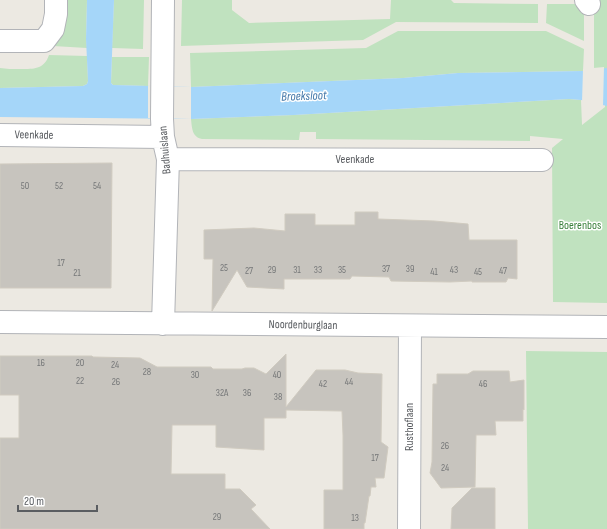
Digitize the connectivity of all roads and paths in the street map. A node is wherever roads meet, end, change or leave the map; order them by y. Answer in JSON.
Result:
{"nodes":[{"id":1,"x":56,"y":0,"type":"edge"},
{"id":2,"x":163,"y":0,"type":"edge"},
{"id":3,"x":0,"y":41,"type":"edge"},
{"id":4,"x":162,"y":128,"type":"junction"},
{"id":5,"x":0,"y":134,"type":"edge"},
{"id":6,"x":168,"y":159,"type":"junction"},
{"id":7,"x":542,"y":160,"type":"dead end"},
{"id":8,"x":0,"y":322,"type":"edge"},
{"id":9,"x":163,"y":324,"type":"junction"},
{"id":10,"x":410,"y":326,"type":"junction"},
{"id":11,"x":607,"y":327,"type":"edge"},
{"id":12,"x":409,"y":529,"type":"edge"}],
"edges":[{"from":1,"to":3,"type":"street"},
{"from":2,"to":4,"type":"street","name":"Badhuislaan"},
{"from":4,"to":5,"type":"street","name":"Veenkade"},
{"from":4,"to":6,"type":"street","name":"Badhuislaan"},
{"from":6,"to":7,"type":"street","name":"Veenkade"},
{"from":6,"to":9,"type":"street","name":"Badhuislaan"},
{"from":8,"to":9,"type":"street","name":"Noordenburglaan"},
{"from":9,"to":10,"type":"street","name":"Noordenburglaan"},
{"from":10,"to":11,"type":"street","name":"Noordenburglaan"},
{"from":10,"to":12,"type":"street","name":"Rusthoflaan"}]}
